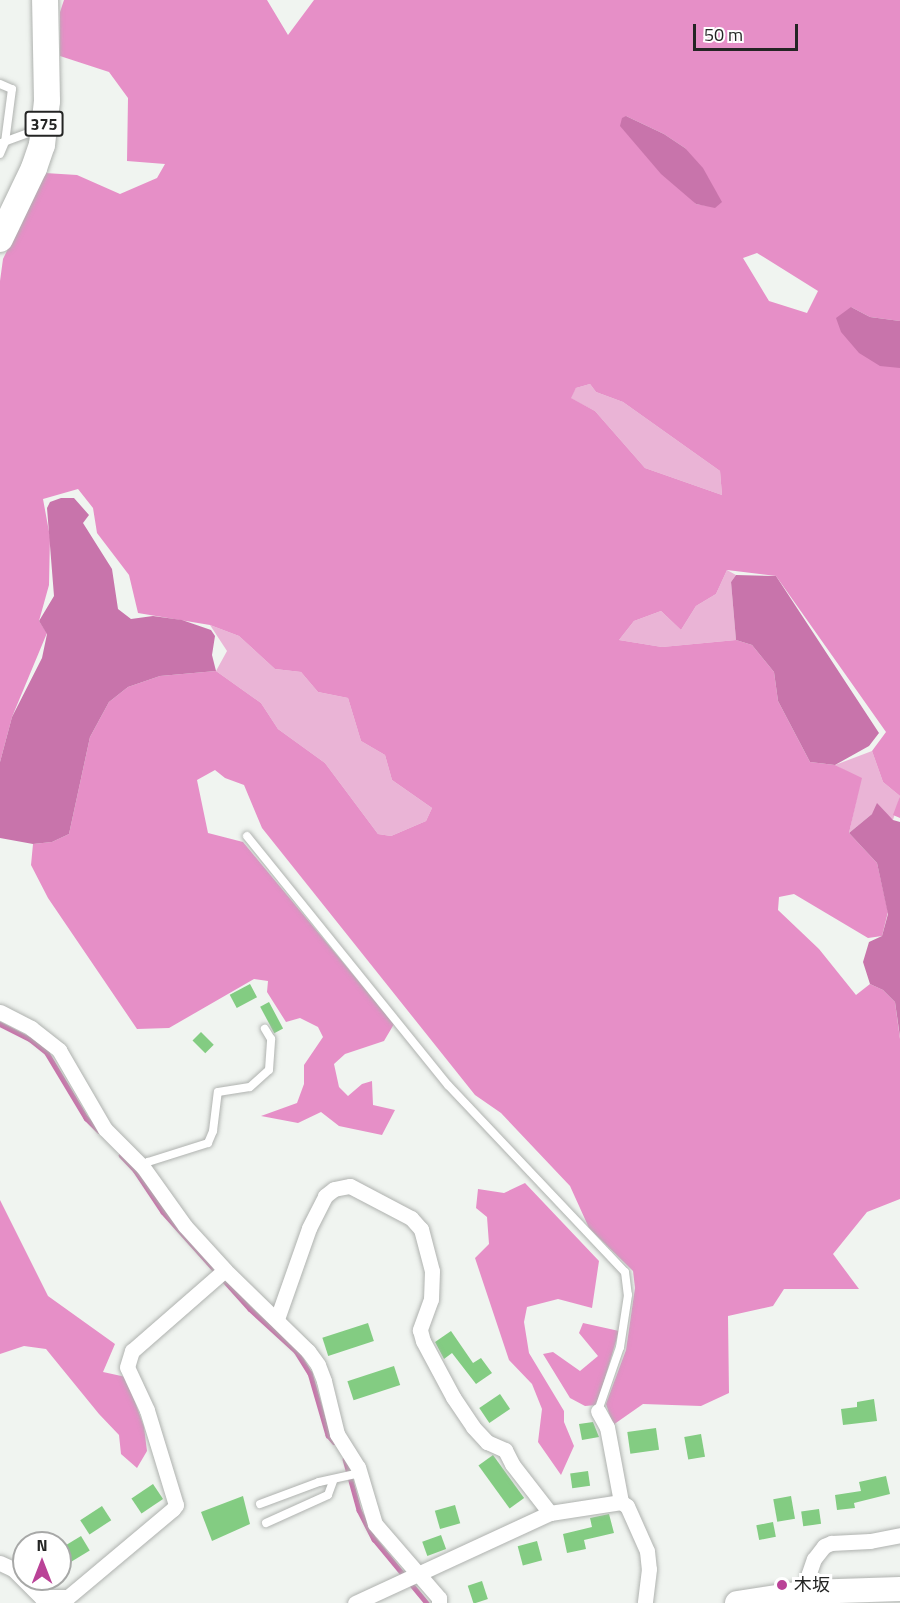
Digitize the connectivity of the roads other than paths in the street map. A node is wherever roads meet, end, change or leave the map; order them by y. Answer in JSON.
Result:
{"nodes":[{"id":1,"x":45,"y":0,"type":"edge"},
{"id":2,"x":0,"y":84,"type":"edge"},
{"id":3,"x":4,"y":117,"type":"edge"},
{"id":4,"x":43,"y":134,"type":"junction"},
{"id":5,"x":3,"y":142,"type":"edge"},
{"id":6,"x":0,"y":154,"type":"edge"},
{"id":7,"x":0,"y":239,"type":"edge"},
{"id":8,"x":247,"y":836,"type":"dead end"},
{"id":9,"x":0,"y":1012,"type":"edge"},
{"id":10,"x":265,"y":1029,"type":"dead end"},
{"id":11,"x":143,"y":1167,"type":"junction"},
{"id":12,"x":221,"y":1275,"type":"junction"},
{"id":13,"x":278,"y":1319,"type":"junction"},
{"id":14,"x":598,"y":1411,"type":"joint"},
{"id":15,"x":358,"y":1474,"type":"junction"},
{"id":16,"x":333,"y":1481,"type":"junction"},
{"id":17,"x":621,"y":1502,"type":"junction"},
{"id":18,"x":260,"y":1504,"type":"dead end"},
{"id":19,"x":550,"y":1514,"type":"junction"},
{"id":20,"x":266,"y":1523,"type":"dead end"},
{"id":21,"x":900,"y":1535,"type":"edge"},
{"id":22,"x":0,"y":1563,"type":"edge"},
{"id":23,"x":412,"y":1578,"type":"junction"},
{"id":24,"x":900,"y":1589,"type":"edge"},
{"id":25,"x":808,"y":1592,"type":"junction"},
{"id":26,"x":69,"y":1600,"type":"edge"},
{"id":27,"x":355,"y":1603,"type":"edge"},
{"id":28,"x":439,"y":1603,"type":"edge"},
{"id":29,"x":645,"y":1603,"type":"edge"},
{"id":30,"x":737,"y":1603,"type":"edge"}],
"edges":[{"from":1,"to":4,"type":"highway","number":"375"},
{"from":2,"to":3,"type":"lane"},
{"from":3,"to":5,"type":"lane"},
{"from":4,"to":5,"type":"lane"},
{"from":4,"to":7,"type":"highway","number":"375"},
{"from":5,"to":6,"type":"lane"},
{"from":8,"to":14,"type":"lane"},
{"from":9,"to":11,"type":"street"},
{"from":10,"to":11,"type":"lane"},
{"from":11,"to":12,"type":"street"},
{"from":12,"to":13,"type":"street"},
{"from":12,"to":26,"type":"street"},
{"from":13,"to":15,"type":"street"},
{"from":13,"to":19,"type":"street"},
{"from":14,"to":17,"type":"street"},
{"from":15,"to":16,"type":"lane"},
{"from":15,"to":23,"type":"street"},
{"from":16,"to":18,"type":"lane"},
{"from":16,"to":20,"type":"lane"},
{"from":17,"to":19,"type":"street"},
{"from":17,"to":29,"type":"street"},
{"from":19,"to":23,"type":"street"},
{"from":21,"to":25,"type":"street"},
{"from":22,"to":26,"type":"street"},
{"from":23,"to":27,"type":"street"},
{"from":23,"to":28,"type":"street"},
{"from":24,"to":25,"type":"main road"},
{"from":25,"to":30,"type":"main road"}]}
